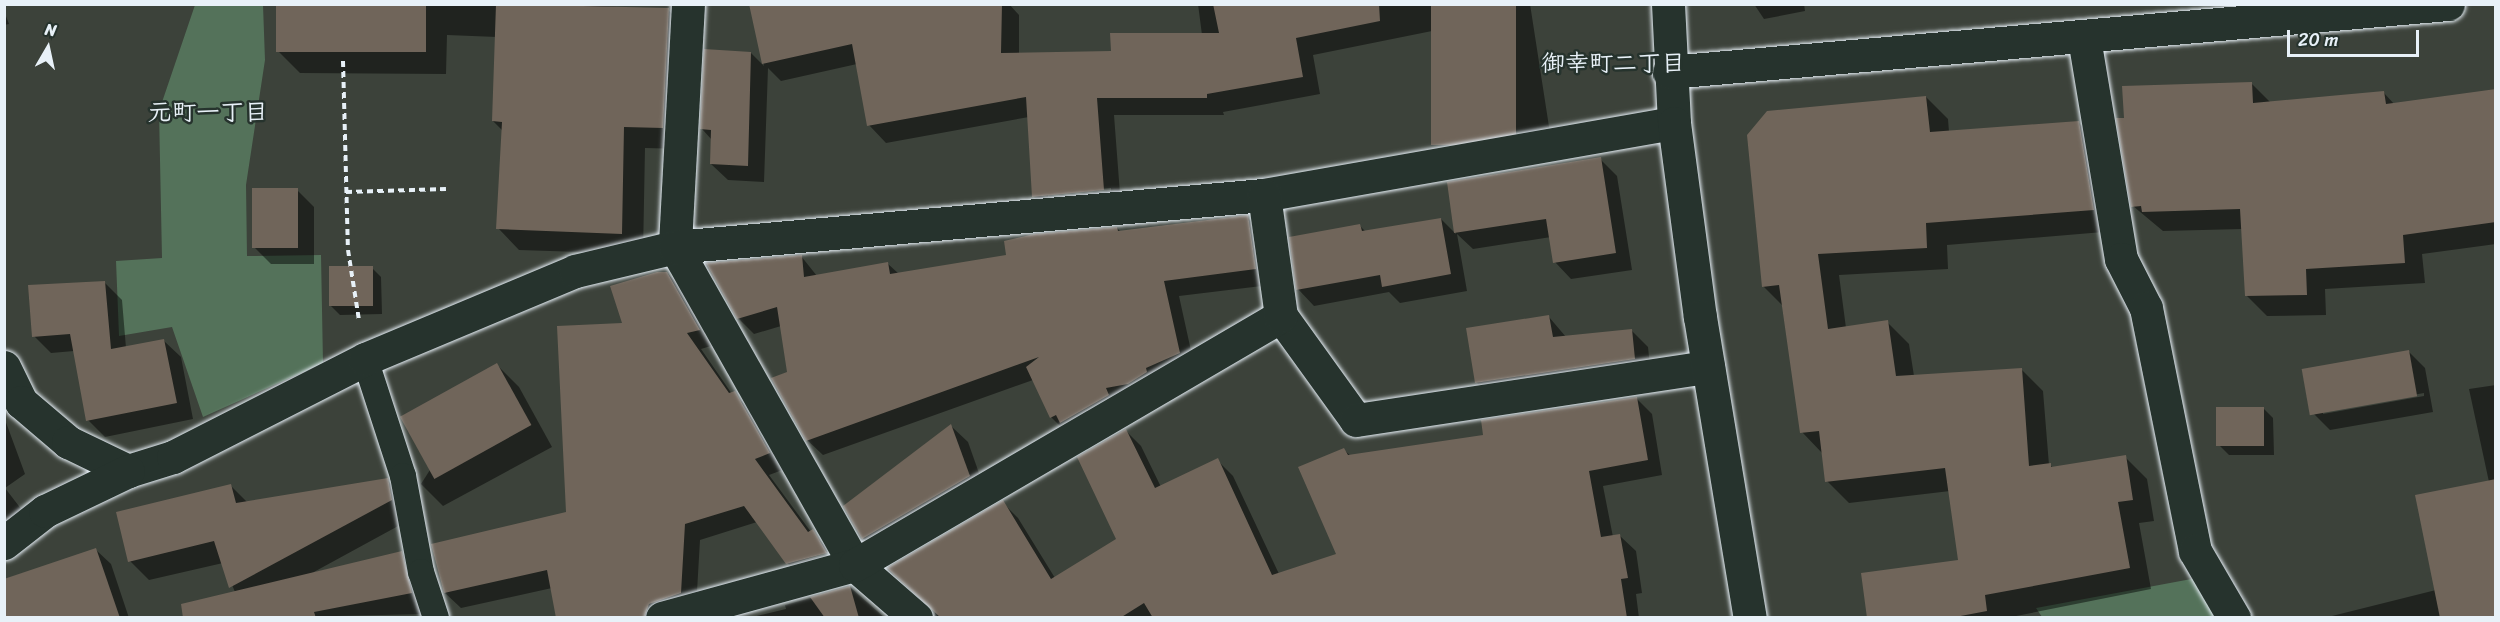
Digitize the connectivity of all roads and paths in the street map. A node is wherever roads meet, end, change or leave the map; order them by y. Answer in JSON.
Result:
{"nodes":[{"id":1,"x":688,"y":4,"type":"edge"},
{"id":2,"x":1668,"y":4,"type":"edge"},
{"id":3,"x":2448,"y":4,"type":"edge"},
{"id":4,"x":2084,"y":38,"type":"junction"},
{"id":5,"x":343,"y":61,"type":"dead end"},
{"id":6,"x":1669,"y":72,"type":"junction"},
{"id":7,"x":1674,"y":123,"type":"junction"},
{"id":8,"x":446,"y":189,"type":"dead end"},
{"id":9,"x":346,"y":192,"type":"junction"},
{"id":10,"x":1264,"y":195,"type":"junction"},
{"id":11,"x":675,"y":247,"type":"junction"},
{"id":12,"x":1281,"y":316,"type":"junction"},
{"id":13,"x":365,"y":359,"type":"junction"},
{"id":14,"x":1708,"y":367,"type":"junction"},
{"id":15,"x":4,"y":368,"type":"edge"},
{"id":16,"x":128,"y":471,"type":"junction"},
{"id":17,"x":4,"y":543,"type":"edge"},
{"id":18,"x":855,"y":565,"type":"junction"},
{"id":19,"x":436,"y":618,"type":"edge"},
{"id":20,"x":662,"y":618,"type":"edge"},
{"id":21,"x":916,"y":618,"type":"edge"},
{"id":22,"x":1750,"y":618,"type":"edge"},
{"id":23,"x":2234,"y":618,"type":"edge"}],
"edges":[{"from":1,"to":11,"type":"street"},
{"from":2,"to":6,"type":"street"},
{"from":3,"to":4,"type":"street"},
{"from":4,"to":6,"type":"street"},
{"from":4,"to":23,"type":"street"},
{"from":5,"to":9,"type":"path"},
{"from":6,"to":7,"type":"street"},
{"from":7,"to":10,"type":"street"},
{"from":7,"to":14,"type":"street"},
{"from":8,"to":9,"type":"path"},
{"from":9,"to":13,"type":"path"},
{"from":10,"to":11,"type":"street"},
{"from":10,"to":12,"type":"street"},
{"from":11,"to":13,"type":"street"},
{"from":11,"to":18,"type":"street"},
{"from":12,"to":14,"type":"street"},
{"from":12,"to":18,"type":"street"},
{"from":13,"to":16,"type":"street"},
{"from":13,"to":19,"type":"lane"},
{"from":14,"to":22,"type":"street"},
{"from":15,"to":16,"type":"street"},
{"from":16,"to":17,"type":"street"},
{"from":18,"to":20,"type":"street"},
{"from":18,"to":21,"type":"street"}]}
